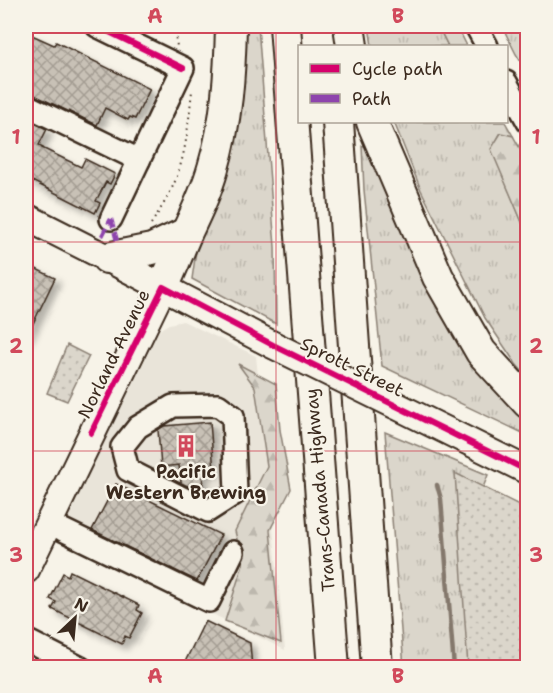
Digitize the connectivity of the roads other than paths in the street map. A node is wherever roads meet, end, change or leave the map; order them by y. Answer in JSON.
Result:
{"nodes":[{"id":1,"x":97,"y":26,"type":"edge"},
{"id":2,"x":231,"y":26,"type":"edge"},
{"id":3,"x":285,"y":26,"type":"edge"},
{"id":4,"x":332,"y":26,"type":"edge"},
{"id":5,"x":348,"y":26,"type":"edge"},
{"id":6,"x":476,"y":26,"type":"edge"},
{"id":7,"x":333,"y":45,"type":"edge"},
{"id":8,"x":351,"y":45,"type":"edge"},
{"id":9,"x":486,"y":45,"type":"edge"},
{"id":10,"x":508,"y":84,"type":"edge"},
{"id":11,"x":26,"y":105,"type":"edge"},
{"id":12,"x":524,"y":109,"type":"edge"},
{"id":13,"x":338,"y":123,"type":"edge"},
{"id":14,"x":372,"y":123,"type":"edge"},
{"id":15,"x":139,"y":160,"type":"junction"},
{"id":16,"x":26,"y":217,"type":"edge"},
{"id":17,"x":111,"y":219,"type":"dead end"},
{"id":18,"x":186,"y":233,"type":"junction"},
{"id":19,"x":107,"y":258,"type":"junction"},
{"id":20,"x":164,"y":287,"type":"junction"},
{"id":21,"x":528,"y":403,"type":"edge"},
{"id":22,"x":91,"y":433,"type":"junction"},
{"id":23,"x":122,"y":447,"type":"junction"},
{"id":24,"x":528,"y":471,"type":"edge"},
{"id":25,"x":49,"y":522,"type":"junction"},
{"id":26,"x":233,"y":552,"type":"dead end"},
{"id":27,"x":26,"y":570,"type":"edge"},
{"id":28,"x":26,"y":640,"type":"edge"},
{"id":29,"x":81,"y":668,"type":"edge"},
{"id":30,"x":334,"y":668,"type":"edge"},
{"id":31,"x":377,"y":668,"type":"edge"}],
"edges":[{"from":1,"to":15,"type":"street"},
{"from":2,"to":18,"type":"highway"},
{"from":3,"to":30,"type":"highway","name":"Trans-Canada Highway"},
{"from":4,"to":7,"type":"highway"},
{"from":5,"to":8,"type":"highway"},
{"from":6,"to":9,"type":"street"},
{"from":10,"to":12,"type":"street"},
{"from":11,"to":15,"type":"street"},
{"from":13,"to":31,"type":"highway"},
{"from":14,"to":21,"type":"highway"},
{"from":15,"to":17,"type":"street"},
{"from":16,"to":19,"type":"main road","name":"Sprott Street"},
{"from":18,"to":19,"type":"highway"},
{"from":18,"to":20,"type":"highway"},
{"from":19,"to":20,"type":"main road","name":"Sprott Street"},
{"from":20,"to":22,"type":"main road","name":"Norland Avenue"},
{"from":20,"to":24,"type":"main road","name":"Sprott Street","bridge":true},
{"from":22,"to":23,"type":"street"},
{"from":22,"to":25,"type":"main road","name":"Norland Avenue"},
{"from":23,"to":23,"type":"street"},
{"from":25,"to":26,"type":"street"},
{"from":25,"to":27,"type":"main road","name":"Norland Avenue"},
{"from":28,"to":29,"type":"street"}]}
